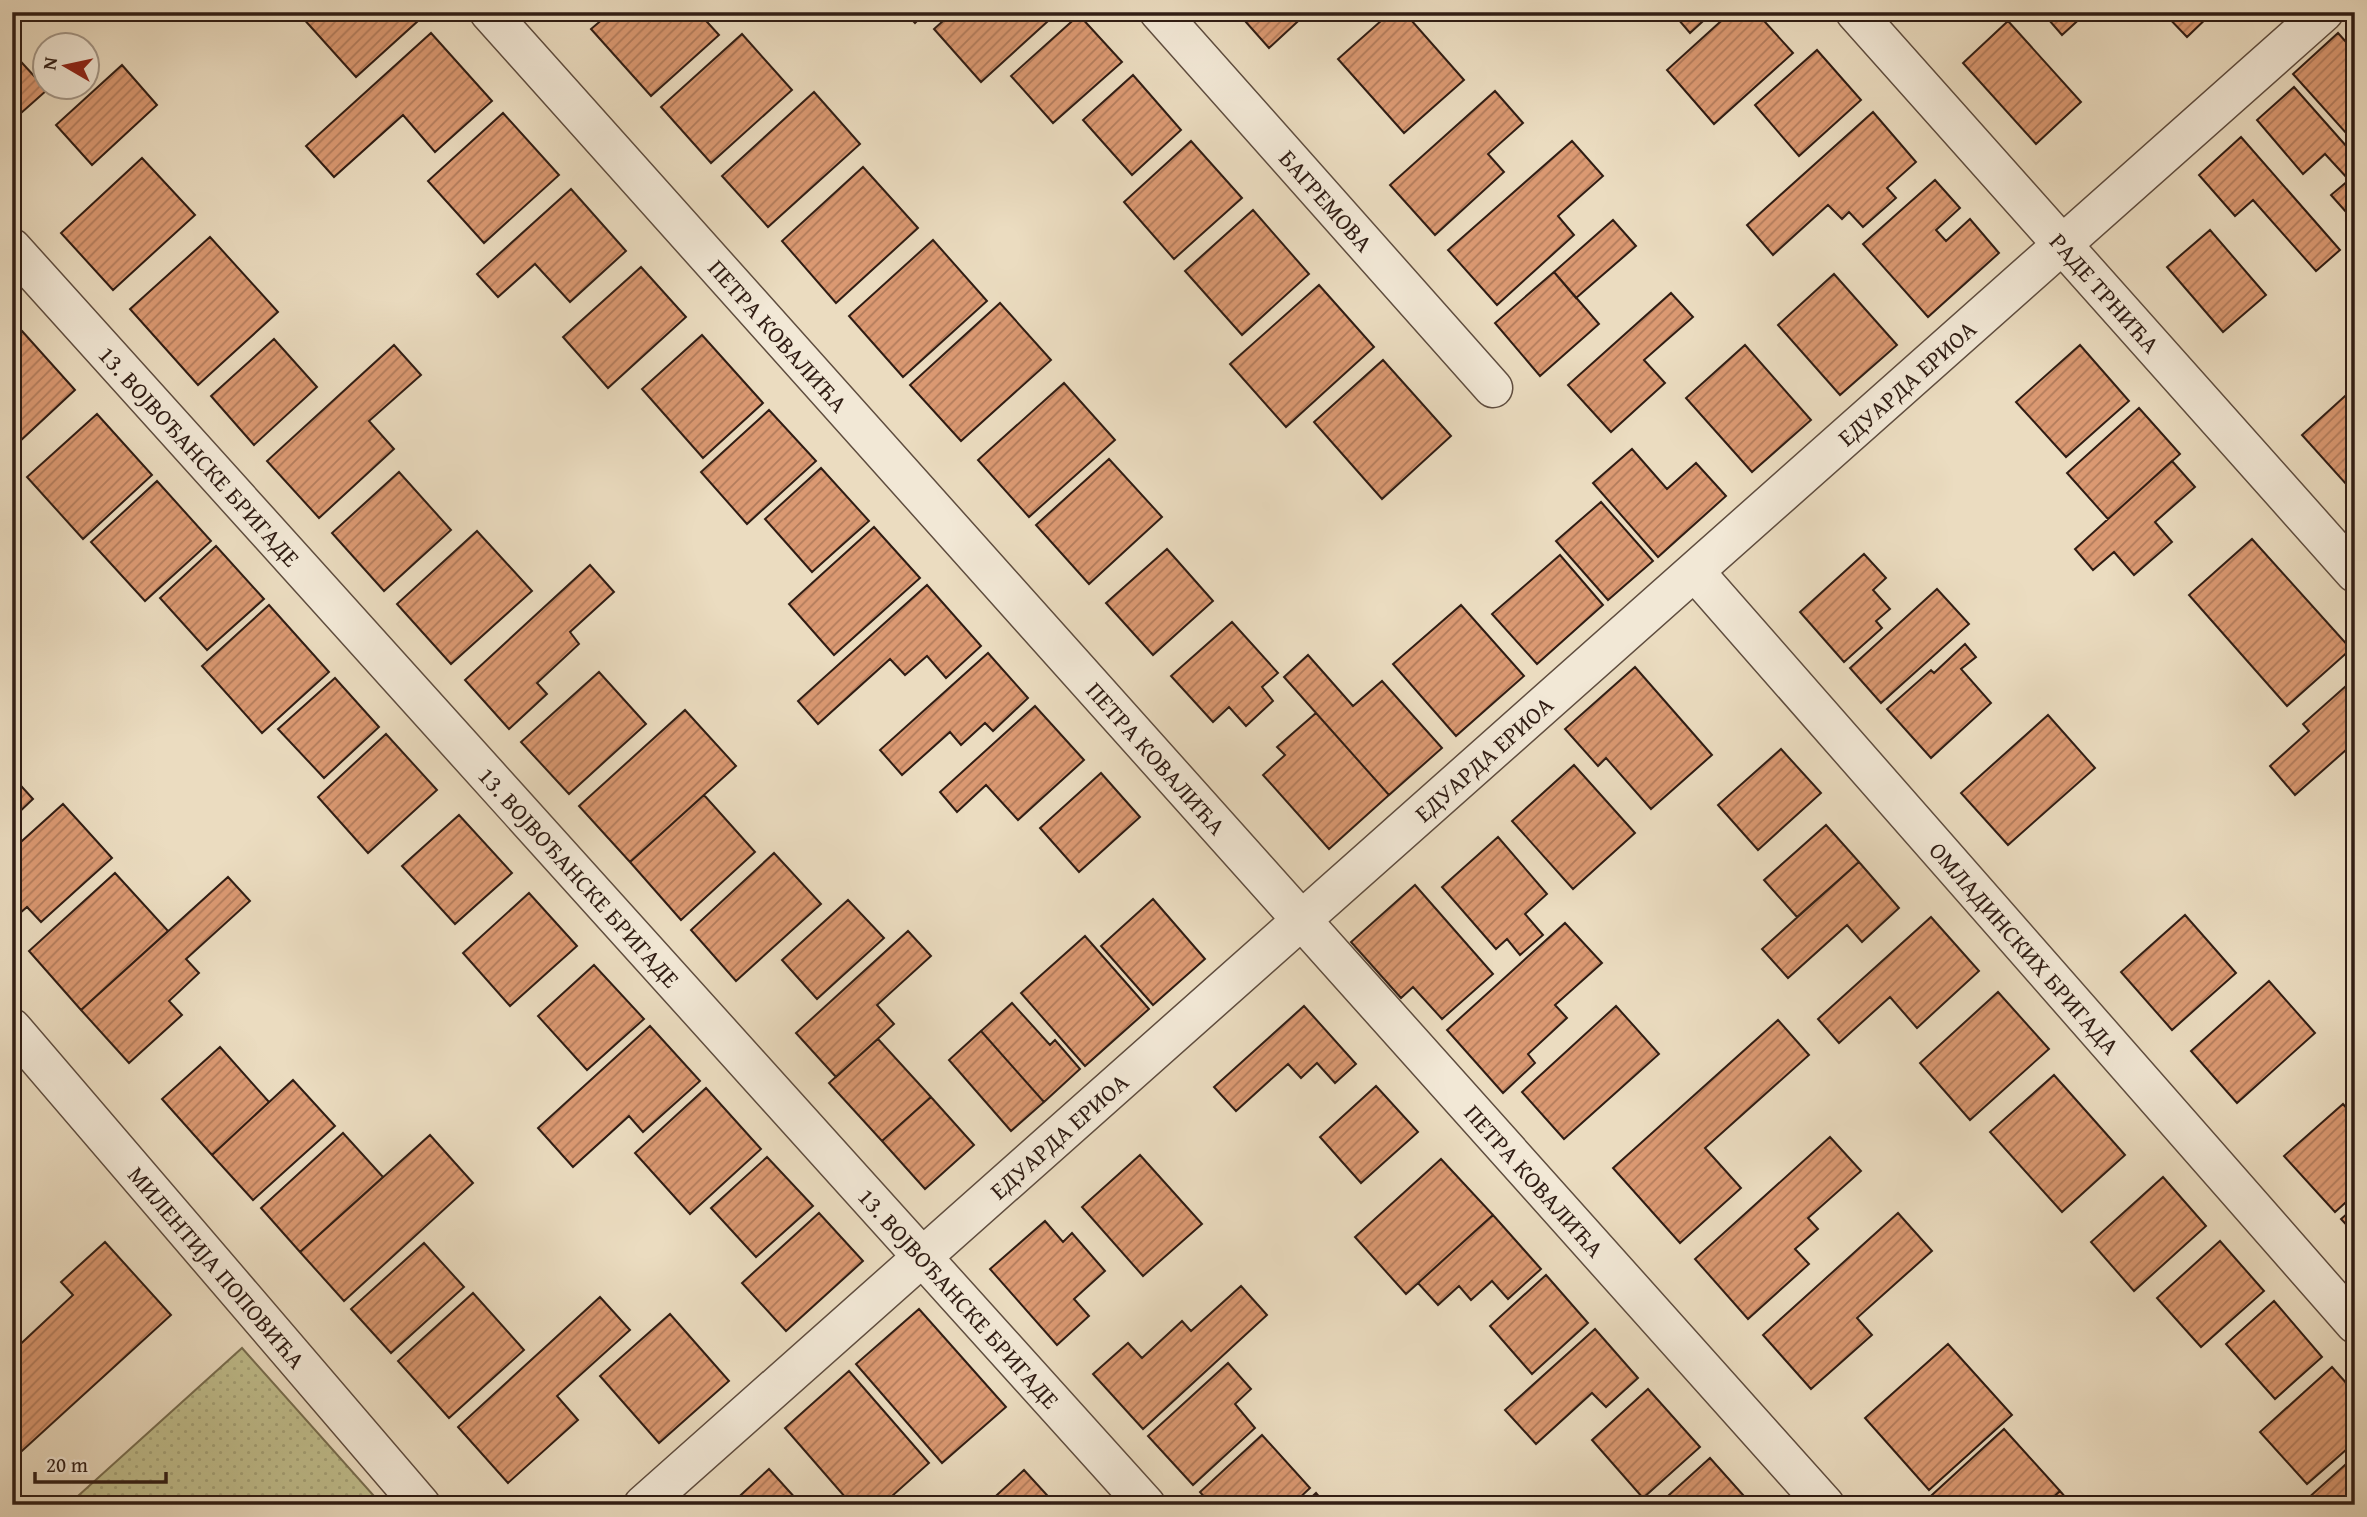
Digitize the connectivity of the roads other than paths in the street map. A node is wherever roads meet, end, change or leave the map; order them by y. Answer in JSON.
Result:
{"nodes":[{"id":1,"x":489,"y":12,"type":"edge"},
{"id":2,"x":1159,"y":12,"type":"edge"},
{"id":3,"x":1855,"y":12,"type":"edge"},
{"id":4,"x":2324,"y":12,"type":"edge"},
{"id":5,"x":2063,"y":245,"type":"junction"},
{"id":6,"x":12,"y":248,"type":"edge"},
{"id":7,"x":1493,"y":388,"type":"dead end"},
{"id":8,"x":1695,"y":572,"type":"junction"},
{"id":9,"x":2355,"y":573,"type":"edge"},
{"id":10,"x":1303,"y":920,"type":"junction"},
{"id":11,"x":20,"y":1051,"type":"edge"},
{"id":12,"x":923,"y":1258,"type":"junction"},
{"id":13,"x":2355,"y":1324,"type":"edge"},
{"id":14,"x":421,"y":1505,"type":"edge"},
{"id":15,"x":643,"y":1505,"type":"edge"},
{"id":16,"x":1146,"y":1505,"type":"edge"},
{"id":17,"x":1825,"y":1505,"type":"edge"}],
"edges":[{"from":1,"to":10,"type":"street","name":"ПЕТРА КОВАЛИЋА"},
{"from":2,"to":7,"type":"street","name":"БАГРЕМОВА"},
{"from":3,"to":5,"type":"street","name":"РАДЕ ТРНИЋА"},
{"from":4,"to":5,"type":"street","name":"ЕДУАРДА ЕРИОА"},
{"from":5,"to":8,"type":"street","name":"ЕДУАРДА ЕРИОА"},
{"from":5,"to":9,"type":"street","name":"РАДЕ ТРНИЋА"},
{"from":6,"to":12,"type":"street","name":"13. ВОЈВОЂАНСКЕ БРИГАДЕ"},
{"from":8,"to":10,"type":"street","name":"ЕДУАРДА ЕРИОА"},
{"from":8,"to":13,"type":"street","name":"ОМЛАДИНСКИХ БРИГАДА"},
{"from":10,"to":12,"type":"street","name":"ЕДУАРДА ЕРИОА"},
{"from":10,"to":17,"type":"street","name":"ПЕТРА КОВАЛИЋА"},
{"from":11,"to":14,"type":"street","name":"МИЛЕНТИЈА ПОПОВИЋА"},
{"from":12,"to":15,"type":"street","name":"ЕДУАРДА ЕРИОА"},
{"from":12,"to":16,"type":"street","name":"13. ВОЈВОЂАНСКЕ БРИГАДЕ"}]}
